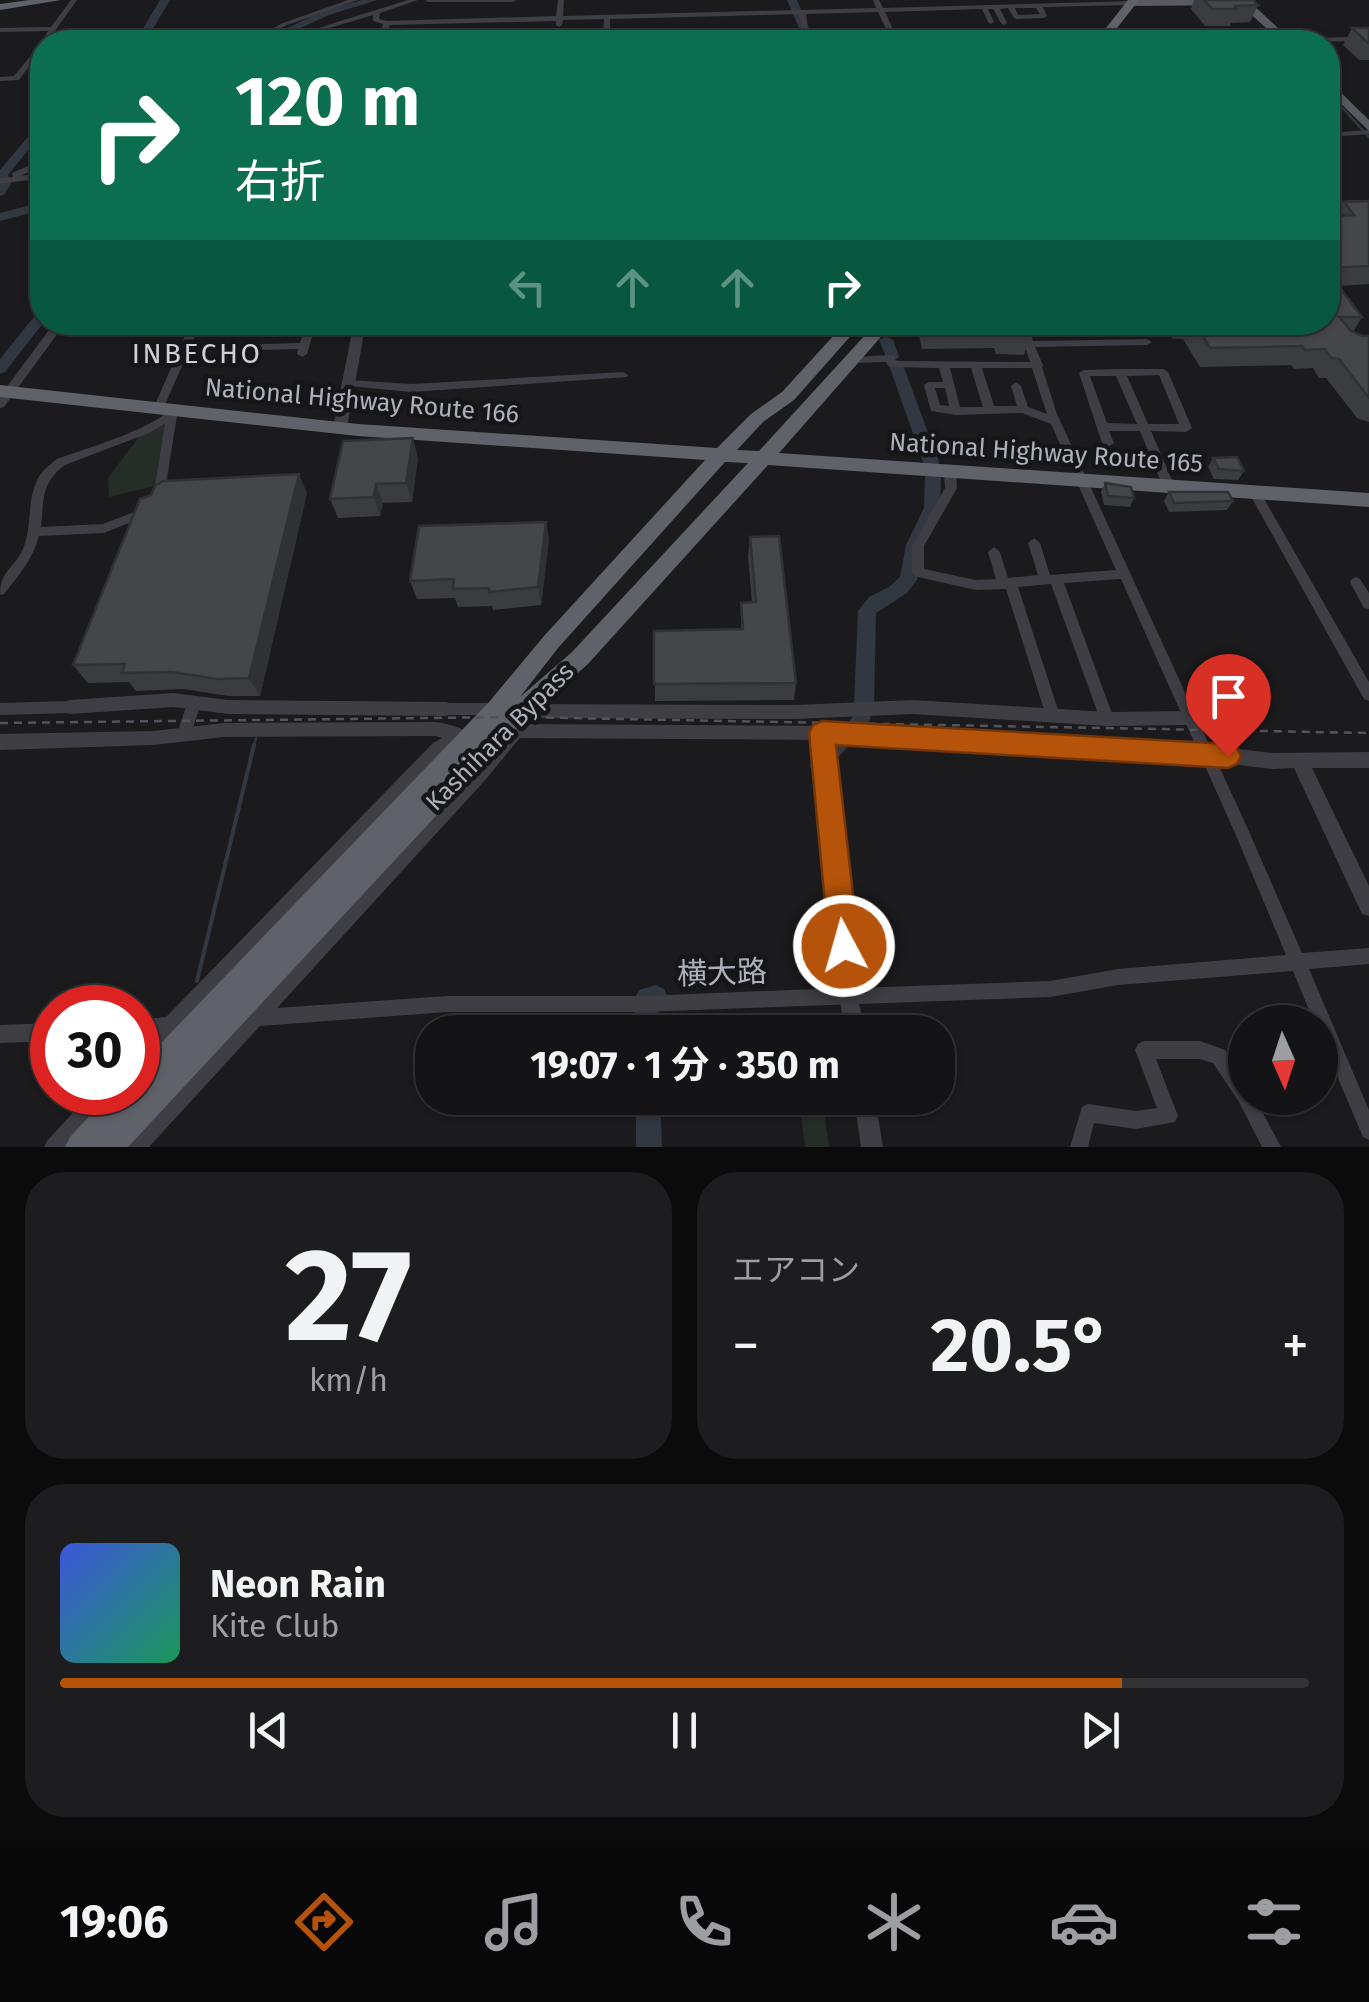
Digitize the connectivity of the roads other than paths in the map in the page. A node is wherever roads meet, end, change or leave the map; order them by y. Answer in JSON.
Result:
{"nodes":[{"id":1,"x":16,"y":0,"type":"edge"},
{"id":2,"x":36,"y":0,"type":"edge"},
{"id":3,"x":56,"y":0,"type":"edge"},
{"id":4,"x":74,"y":0,"type":"edge"},
{"id":5,"x":354,"y":0,"type":"edge"},
{"id":6,"x":415,"y":0,"type":"edge"},
{"id":7,"x":494,"y":0,"type":"edge"},
{"id":8,"x":513,"y":0,"type":"edge"},
{"id":9,"x":561,"y":0,"type":"edge"},
{"id":10,"x":722,"y":0,"type":"edge"},
{"id":11,"x":758,"y":0,"type":"edge"},
{"id":12,"x":876,"y":0,"type":"edge"},
{"id":13,"x":1020,"y":0,"type":"edge"},
{"id":14,"x":1241,"y":0,"type":"edge"},
{"id":15,"x":434,"y":1,"type":"edge"},
{"id":16,"x":1136,"y":2,"type":"edge"},
{"id":17,"x":1001,"y":4,"type":"edge"},
{"id":18,"x":0,"y":5,"type":"edge"},
{"id":19,"x":1038,"y":7,"type":"junction"},
{"id":20,"x":984,"y":8,"type":"junction"},
{"id":21,"x":880,"y":10,"type":"junction"},
{"id":22,"x":377,"y":11,"type":"junction"},
{"id":23,"x":725,"y":12,"type":"junction"},
{"id":24,"x":762,"y":12,"type":"junction"},
{"id":25,"x":799,"y":12,"type":"junction"},
{"id":26,"x":607,"y":16,"type":"junction"},
{"id":27,"x":432,"y":21,"type":"junction"},
{"id":28,"x":990,"y":22,"type":"dead end"},
{"id":29,"x":387,"y":23,"type":"junction"},
{"id":30,"x":1004,"y":23,"type":"dead end"},
{"id":31,"x":572,"y":26,"type":"dead end"},
{"id":32,"x":52,"y":28,"type":"joint"},
{"id":33,"x":0,"y":30,"type":"edge"},
{"id":34,"x":273,"y":30,"type":"edge"},
{"id":35,"x":317,"y":30,"type":"edge"},
{"id":36,"x":385,"y":30,"type":"edge"},
{"id":37,"x":430,"y":30,"type":"edge"},
{"id":38,"x":559,"y":30,"type":"edge"},
{"id":39,"x":607,"y":30,"type":"edge"},
{"id":40,"x":805,"y":30,"type":"edge"},
{"id":41,"x":890,"y":30,"type":"edge"},
{"id":42,"x":1111,"y":30,"type":"edge"},
{"id":43,"x":1121,"y":30,"type":"edge"},
{"id":44,"x":1273,"y":30,"type":"edge"},
{"id":45,"x":1369,"y":38,"type":"edge"},
{"id":46,"x":1340,"y":39,"type":"edge"},
{"id":47,"x":30,"y":60,"type":"edge"},
{"id":48,"x":0,"y":79,"type":"edge"},
{"id":49,"x":1340,"y":98,"type":"edge"},
{"id":50,"x":1368,"y":131,"type":"edge"},
{"id":51,"x":1340,"y":134,"type":"edge"},
{"id":52,"x":30,"y":168,"type":"edge"},
{"id":53,"x":30,"y":177,"type":"edge"},
{"id":54,"x":4,"y":180,"type":"edge"},
{"id":55,"x":1369,"y":203,"type":"edge"},
{"id":56,"x":1340,"y":204,"type":"edge"},
{"id":57,"x":50,"y":335,"type":"edge"},
{"id":58,"x":191,"y":335,"type":"edge"},
{"id":59,"x":309,"y":335,"type":"edge"},
{"id":60,"x":358,"y":335,"type":"edge"},
{"id":61,"x":843,"y":335,"type":"edge"},
{"id":62,"x":875,"y":335,"type":"edge"},
{"id":63,"x":1027,"y":335,"type":"edge"},
{"id":64,"x":1147,"y":342,"type":"dead end"},
{"id":65,"x":1030,"y":344,"type":"junction"},
{"id":66,"x":186,"y":349,"type":"junction"},
{"id":67,"x":854,"y":360,"type":"junction"},
{"id":68,"x":942,"y":363,"type":"junction"},
{"id":69,"x":975,"y":363,"type":"junction"},
{"id":70,"x":1038,"y":365,"type":"junction"},
{"id":71,"x":816,"y":366,"type":"junction"},
{"id":72,"x":1120,"y":372,"type":"junction"},
{"id":73,"x":624,"y":375,"type":"dead end"},
{"id":74,"x":839,"y":375,"type":"junction"},
{"id":75,"x":349,"y":383,"type":"junction"},
{"id":76,"x":949,"y":385,"type":"junction"},
{"id":77,"x":1016,"y":386,"type":"dead end"},
{"id":78,"x":4,"y":396,"type":"edge"},
{"id":79,"x":1022,"y":409,"type":"junction"},
{"id":80,"x":990,"y":410,"type":"junction"},
{"id":81,"x":169,"y":411,"type":"junction"},
{"id":82,"x":956,"y":411,"type":"junction"},
{"id":83,"x":1056,"y":422,"type":"junction"},
{"id":84,"x":1102,"y":427,"type":"junction"},
{"id":85,"x":1142,"y":427,"type":"junction"},
{"id":86,"x":340,"y":428,"type":"junction"},
{"id":87,"x":782,"y":436,"type":"junction"},
{"id":88,"x":1108,"y":443,"type":"dead end"},
{"id":89,"x":720,"y":456,"type":"junction"},
{"id":90,"x":763,"y":458,"type":"junction"},
{"id":91,"x":839,"y":463,"type":"junction"},
{"id":92,"x":950,"y":471,"type":"junction"},
{"id":93,"x":1082,"y":480,"type":"junction"},
{"id":94,"x":1169,"y":487,"type":"junction"},
{"id":95,"x":1255,"y":493,"type":"junction"},
{"id":96,"x":1369,"y":500,"type":"edge"},
{"id":97,"x":34,"y":532,"type":"junction"},
{"id":98,"x":1034,"y":543,"type":"dead end"},
{"id":99,"x":994,"y":552,"type":"dead end"},
{"id":100,"x":1123,"y":574,"type":"junction"},
{"id":101,"x":1051,"y":581,"type":"junction"},
{"id":102,"x":1356,"y":582,"type":"dead end"},
{"id":103,"x":1007,"y":585,"type":"junction"},
{"id":104,"x":0,"y":590,"type":"edge"},
{"id":105,"x":1369,"y":604,"type":"edge"},
{"id":106,"x":1369,"y":695,"type":"edge"},
{"id":107,"x":194,"y":702,"type":"junction"},
{"id":108,"x":70,"y":707,"type":"joint"},
{"id":109,"x":914,"y":708,"type":"junction"},
{"id":110,"x":446,"y":709,"type":"joint"},
{"id":111,"x":0,"y":710,"type":"edge"},
{"id":112,"x":871,"y":710,"type":"junction"},
{"id":113,"x":1054,"y":716,"type":"junction"},
{"id":114,"x":1189,"y":718,"type":"junction"},
{"id":115,"x":510,"y":719,"type":"junction"},
{"id":116,"x":1107,"y":719,"type":"junction"},
{"id":117,"x":822,"y":733,"type":"junction"},
{"id":118,"x":184,"y":734,"type":"junction"},
{"id":119,"x":866,"y":736,"type":"junction"},
{"id":120,"x":461,"y":738,"type":"junction"},
{"id":121,"x":917,"y":740,"type":"junction"},
{"id":122,"x":0,"y":742,"type":"edge"},
{"id":123,"x":1205,"y":752,"type":"junction"},
{"id":124,"x":1299,"y":760,"type":"junction"},
{"id":125,"x":1369,"y":760,"type":"edge"},
{"id":126,"x":1369,"y":906,"type":"edge"},
{"id":127,"x":1369,"y":956,"type":"edge"},
{"id":128,"x":1296,"y":962,"type":"junction"},
{"id":129,"x":849,"y":996,"type":"junction"},
{"id":130,"x":852,"y":1015,"type":"edge"},
{"id":131,"x":255,"y":1016,"type":"junction"},
{"id":132,"x":227,"y":1020,"type":"junction"},
{"id":133,"x":198,"y":1023,"type":"junction"},
{"id":134,"x":168,"y":1026,"type":"junction"},
{"id":135,"x":160,"y":1027,"type":"edge"},
{"id":136,"x":30,"y":1033,"type":"edge"},
{"id":137,"x":0,"y":1034,"type":"edge"},
{"id":138,"x":160,"y":1035,"type":"edge"},
{"id":139,"x":160,"y":1064,"type":"edge"},
{"id":140,"x":1228,"y":1069,"type":"edge"},
{"id":141,"x":84,"y":1115,"type":"edge"},
{"id":142,"x":110,"y":1115,"type":"edge"},
{"id":143,"x":867,"y":1115,"type":"edge"},
{"id":144,"x":1256,"y":1115,"type":"edge"},
{"id":145,"x":1369,"y":1131,"type":"edge"},
{"id":146,"x":54,"y":1147,"type":"edge"},
{"id":147,"x":80,"y":1147,"type":"edge"},
{"id":148,"x":108,"y":1147,"type":"edge"},
{"id":149,"x":137,"y":1147,"type":"edge"},
{"id":150,"x":872,"y":1147,"type":"edge"},
{"id":151,"x":1078,"y":1147,"type":"edge"},
{"id":152,"x":1272,"y":1147,"type":"edge"}],
"edges":[{"from":1,"to":18,"type":"highway"},
{"from":2,"to":18,"type":"highway"},
{"from":3,"to":18,"type":"highway"},
{"from":4,"to":32,"type":"street"},
{"from":5,"to":34,"type":"street"},
{"from":6,"to":22,"type":"street"},
{"from":7,"to":8,"type":"street"},
{"from":7,"to":15,"type":"street"},
{"from":9,"to":38,"type":"street"},
{"from":10,"to":23,"type":"street"},
{"from":11,"to":24,"type":"street"},
{"from":12,"to":21,"type":"street"},
{"from":13,"to":17,"type":"street"},
{"from":14,"to":16,"type":"main road"},
{"from":14,"to":44,"type":"main road"},
{"from":15,"to":27,"type":"street"},
{"from":16,"to":19,"type":"street"},
{"from":16,"to":42,"type":"highway"},
{"from":16,"to":43,"type":"highway"},
{"from":17,"to":19,"type":"street"},
{"from":17,"to":19,"type":"street"},
{"from":17,"to":20,"type":"street"},
{"from":17,"to":30,"type":"street"},
{"from":20,"to":21,"type":"street"},
{"from":20,"to":28,"type":"street"},
{"from":21,"to":25,"type":"street"},
{"from":21,"to":41,"type":"street"},
{"from":22,"to":29,"type":"street"},
{"from":22,"to":35,"type":"street"},
{"from":23,"to":24,"type":"street"},
{"from":23,"to":26,"type":"street"},
{"from":24,"to":25,"type":"street"},
{"from":25,"to":40,"type":"street"},
{"from":26,"to":38,"type":"street"},
{"from":26,"to":39,"type":"street"},
{"from":27,"to":29,"type":"street"},
{"from":27,"to":37,"type":"street"},
{"from":27,"to":38,"type":"street"},
{"from":29,"to":36,"type":"street"},
{"from":31,"to":38,"type":"street"},
{"from":32,"to":33,"type":"street"},
{"from":45,"to":46,"type":"street"},
{"from":47,"to":48,"type":"street"},
{"from":49,"to":50,"type":"main road"},
{"from":50,"to":51,"type":"street"},
{"from":52,"to":54,"type":"street"},
{"from":53,"to":54,"type":"street"},
{"from":55,"to":56,"type":"street"},
{"from":57,"to":78,"type":"street"},
{"from":58,"to":66,"type":"street"},
{"from":59,"to":66,"type":"street"},
{"from":60,"to":75,"type":"street"},
{"from":61,"to":71,"type":"highway","name":"Kashihara Bypass"},
{"from":62,"to":67,"type":"highway","name":"Kashihara Bypass"},
{"from":63,"to":65,"type":"street"},
{"from":64,"to":65,"type":"street"},
{"from":65,"to":70,"type":"street"},
{"from":66,"to":81,"type":"street"},
{"from":67,"to":68,"type":"street"},
{"from":67,"to":74,"type":"highway","name":"Kashihara Bypass"},
{"from":68,"to":69,"type":"street"},
{"from":68,"to":76,"type":"street"},
{"from":69,"to":70,"type":"street"},
{"from":69,"to":80,"type":"street"},
{"from":70,"to":83,"type":"street"},
{"from":71,"to":74,"type":"highway"},
{"from":71,"to":89,"type":"highway","name":"Kashihara Bypass"},
{"from":72,"to":84,"type":"street"},
{"from":72,"to":85,"type":"street"},
{"from":72,"to":85,"type":"street"},
{"from":73,"to":75,"type":"street"},
{"from":74,"to":87,"type":"highway","name":"Kashihara Bypass"},
{"from":75,"to":86,"type":"street"},
{"from":76,"to":82,"type":"street"},
{"from":76,"to":82,"type":"street"},
{"from":77,"to":79,"type":"street"},
{"from":78,"to":81,"type":"highway","name":"National Highway Route 166"},
{"from":79,"to":80,"type":"street"},
{"from":79,"to":83,"type":"street"},
{"from":80,"to":82,"type":"street"},
{"from":81,"to":86,"type":"highway","name":"National Highway Route 166"},
{"from":81,"to":97,"type":"street"},
{"from":81,"to":97,"type":"street"},
{"from":83,"to":93,"type":"street"},
{"from":84,"to":85,"type":"street"},
{"from":84,"to":88,"type":"street"},
{"from":85,"to":94,"type":"street"},
{"from":86,"to":89,"type":"highway","name":"National Highway Route 166"},
{"from":87,"to":90,"type":"highway","name":"Kashihara Bypass"},
{"from":87,"to":91,"type":"highway"},
{"from":89,"to":90,"type":"highway","name":"National Highway Route 165"},
{"from":89,"to":115,"type":"highway","name":"Kashihara Bypass"},
{"from":90,"to":91,"type":"highway","name":"National Highway Route 165"},
{"from":90,"to":115,"type":"highway","name":"Kashihara Bypass"},
{"from":91,"to":92,"type":"highway","name":"National Highway Route 165"},
{"from":92,"to":93,"type":"highway","name":"National Highway Route 165"},
{"from":92,"to":103,"type":"street"},
{"from":93,"to":94,"type":"highway","name":"National Highway Route 165"},
{"from":93,"to":100,"type":"street"},
{"from":94,"to":95,"type":"highway","name":"National Highway Route 165"},
{"from":95,"to":96,"type":"highway","name":"National Highway Route 165"},
{"from":95,"to":106,"type":"street"},
{"from":97,"to":104,"type":"street"},
{"from":98,"to":101,"type":"street"},
{"from":99,"to":103,"type":"street"},
{"from":100,"to":101,"type":"street"},
{"from":100,"to":114,"type":"street"},
{"from":101,"to":103,"type":"street"},
{"from":101,"to":116,"type":"street"},
{"from":102,"to":105,"type":"street"},
{"from":103,"to":113,"type":"street"},
{"from":107,"to":108,"type":"street"},
{"from":107,"to":110,"type":"street"},
{"from":107,"to":118,"type":"street"},
{"from":108,"to":111,"type":"street"},
{"from":109,"to":112,"type":"street"},
{"from":109,"to":113,"type":"street"},
{"from":109,"to":121,"type":"street"},
{"from":110,"to":115,"type":"street"},
{"from":112,"to":115,"type":"street"},
{"from":112,"to":119,"type":"street"},
{"from":113,"to":116,"type":"street"},
{"from":114,"to":116,"type":"street"},
{"from":114,"to":123,"type":"street"},
{"from":115,"to":117,"type":"street"},
{"from":115,"to":120,"type":"highway","name":"Kashihara Bypass"},
{"from":115,"to":131,"type":"street"},
{"from":115,"to":132,"type":"highway","name":"Kashihara Bypass"},
{"from":117,"to":119,"type":"street"},
{"from":117,"to":129,"type":"street"},
{"from":118,"to":120,"type":"street"},
{"from":118,"to":122,"type":"street"},
{"from":119,"to":121,"type":"street"},
{"from":120,"to":133,"type":"highway","name":"Kashihara Bypass"},
{"from":120,"to":134,"type":"street"},
{"from":121,"to":123,"type":"street"},
{"from":123,"to":124,"type":"street"},
{"from":123,"to":128,"type":"street"},
{"from":124,"to":125,"type":"street"},
{"from":124,"to":126,"type":"street"},
{"from":127,"to":128,"type":"street","name":"横大路"},
{"from":128,"to":129,"type":"street","name":"横大路"},
{"from":128,"to":145,"type":"street"},
{"from":129,"to":130,"type":"street"},
{"from":129,"to":131,"type":"street","name":"横大路"},
{"from":131,"to":132,"type":"street","name":"横大路"},
{"from":131,"to":149,"type":"street"},
{"from":132,"to":133,"type":"street","name":"横大路"},
{"from":132,"to":148,"type":"highway","name":"Kashihara Bypass"},
{"from":133,"to":134,"type":"street","name":"横大路"},
{"from":133,"to":139,"type":"highway","name":"Kashihara Bypass"},
{"from":134,"to":135,"type":"street"},
{"from":134,"to":138,"type":"street"},
{"from":136,"to":137,"type":"street"},
{"from":140,"to":151,"type":"street"},
{"from":141,"to":146,"type":"street"},
{"from":142,"to":147,"type":"highway"},
{"from":143,"to":150,"type":"street"},
{"from":144,"to":152,"type":"street"}]}
